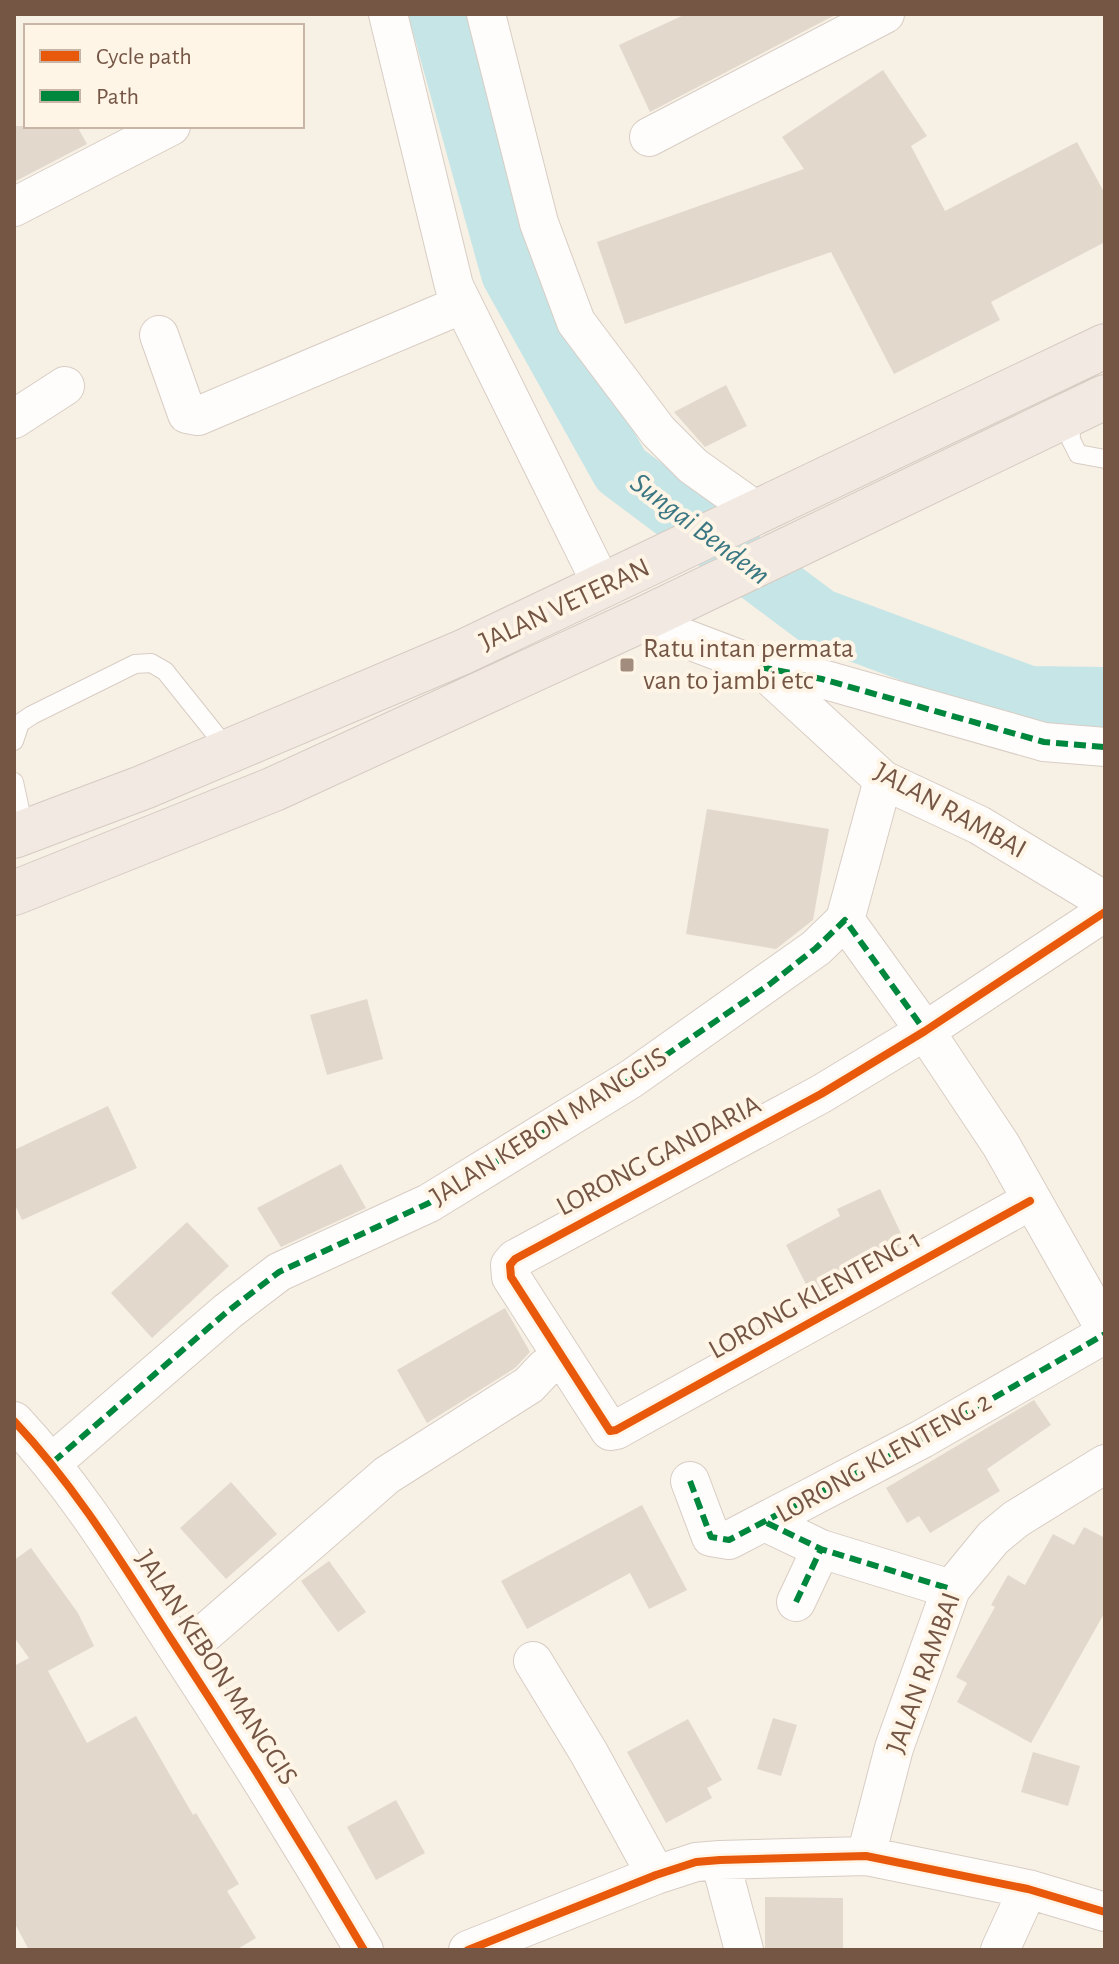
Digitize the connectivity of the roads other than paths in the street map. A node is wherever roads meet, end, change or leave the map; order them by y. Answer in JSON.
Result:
{"nodes":[{"id":1,"x":388,"y":14,"type":"edge"},
{"id":2,"x":486,"y":14,"type":"edge"},
{"id":3,"x":885,"y":14,"type":"edge"},
{"id":4,"x":167,"y":128,"type":"edge"},
{"id":5,"x":649,"y":137,"type":"dead end"},
{"id":6,"x":14,"y":207,"type":"edge"},
{"id":7,"x":463,"y":304,"type":"junction"},
{"id":8,"x":159,"y":335,"type":"dead end"},
{"id":9,"x":1105,"y":346,"type":"edge"},
{"id":10,"x":65,"y":386,"type":"dead end"},
{"id":11,"x":1087,"y":406,"type":"edge"},
{"id":12,"x":14,"y":419,"type":"edge"},
{"id":13,"x":1105,"y":459,"type":"edge"},
{"id":14,"x":749,"y":518,"type":"junction"},
{"id":15,"x":615,"y":582,"type":"junction"},
{"id":16,"x":654,"y":613,"type":"junction"},
{"id":17,"x":760,"y":667,"type":"junction"},
{"id":18,"x":14,"y":741,"type":"edge"},
{"id":19,"x":1105,"y":747,"type":"edge"},
{"id":20,"x":229,"y":751,"type":"junction"},
{"id":21,"x":883,"y":780,"type":"junction"},
{"id":22,"x":14,"y":782,"type":"edge"},
{"id":23,"x":20,"y":834,"type":"edge"},
{"id":24,"x":14,"y":893,"type":"edge"},
{"id":25,"x":1105,"y":901,"type":"edge"},
{"id":26,"x":1105,"y":912,"type":"edge"},
{"id":27,"x":845,"y":920,"type":"junction"},
{"id":28,"x":925,"y":1031,"type":"junction"},
{"id":29,"x":1030,"y":1201,"type":"junction"},
{"id":30,"x":1105,"y":1331,"type":"edge"},
{"id":31,"x":563,"y":1361,"type":"junction"},
{"id":32,"x":14,"y":1421,"type":"edge"},
{"id":33,"x":621,"y":1427,"type":"joint"},
{"id":34,"x":53,"y":1462,"type":"junction"},
{"id":35,"x":1105,"y":1464,"type":"edge"},
{"id":36,"x":690,"y":1481,"type":"dead end"},
{"id":37,"x":767,"y":1523,"type":"junction"},
{"id":38,"x":821,"y":1549,"type":"junction"},
{"id":39,"x":951,"y":1589,"type":"junction"},
{"id":40,"x":796,"y":1602,"type":"dead end"},
{"id":41,"x":181,"y":1654,"type":"junction"},
{"id":42,"x":533,"y":1661,"type":"dead end"},
{"id":43,"x":866,"y":1856,"type":"junction"},
{"id":44,"x":720,"y":1860,"type":"junction"},
{"id":45,"x":656,"y":1875,"type":"junction"},
{"id":46,"x":1028,"y":1889,"type":"junction"},
{"id":47,"x":1105,"y":1912,"type":"edge"},
{"id":48,"x":364,"y":1950,"type":"edge"},
{"id":49,"x":468,"y":1950,"type":"edge"},
{"id":50,"x":744,"y":1950,"type":"edge"},
{"id":51,"x":1000,"y":1950,"type":"edge"}],
"edges":[{"from":1,"to":7,"type":"street"},
{"from":2,"to":14,"type":"street"},
{"from":3,"to":5,"type":"street"},
{"from":4,"to":6,"type":"street"},
{"from":7,"to":8,"type":"street"},
{"from":7,"to":15,"type":"street"},
{"from":9,"to":14,"type":"highway","name":"JALAN VETERAN"},
{"from":10,"to":12,"type":"street"},
{"from":11,"to":13,"type":"lane"},
{"from":11,"to":16,"type":"highway","name":"JALAN VETERAN"},
{"from":14,"to":15,"type":"highway","name":"JALAN VETERAN"},
{"from":15,"to":20,"type":"highway","name":"JALAN VETERAN"},
{"from":16,"to":17,"type":"street","name":"JALAN RAMBAI"},
{"from":16,"to":24,"type":"highway","name":"JALAN VETERAN"},
{"from":17,"to":19,"type":"street"},
{"from":17,"to":21,"type":"street","name":"JALAN RAMBAI"},
{"from":18,"to":20,"type":"lane"},
{"from":20,"to":23,"type":"highway","name":"JALAN VETERAN"},
{"from":21,"to":25,"type":"street","name":"JALAN RAMBAI"},
{"from":21,"to":27,"type":"street"},
{"from":22,"to":23,"type":"lane"},
{"from":26,"to":28,"type":"street","name":"LORONG GANDARIA"},
{"from":27,"to":28,"type":"street"},
{"from":27,"to":34,"type":"street","name":"JALAN KEBON MANGGIS"},
{"from":28,"to":29,"type":"street"},
{"from":28,"to":31,"type":"street","name":"LORONG GANDARIA"},
{"from":29,"to":30,"type":"street"},
{"from":29,"to":33,"type":"street","name":"LORONG KLENTENG 1"},
{"from":30,"to":37,"type":"street","name":"LORONG KLENTENG 2"},
{"from":31,"to":33,"type":"street","name":"LORONG GANDARIA"},
{"from":31,"to":41,"type":"street"},
{"from":32,"to":34,"type":"street","name":"JALAN KEBON MANGGIS"},
{"from":34,"to":41,"type":"street","name":"JALAN KEBON MANGGIS"},
{"from":35,"to":39,"type":"street","name":"JALAN RAMBAI"},
{"from":36,"to":37,"type":"street","name":"LORONG KLENTENG 2"},
{"from":37,"to":38,"type":"street"},
{"from":38,"to":39,"type":"street"},
{"from":38,"to":40,"type":"street"},
{"from":39,"to":43,"type":"street","name":"JALAN RAMBAI"},
{"from":41,"to":48,"type":"street","name":"JALAN KEBON MANGGIS"},
{"from":42,"to":45,"type":"street"},
{"from":43,"to":44,"type":"street"},
{"from":43,"to":46,"type":"street"},
{"from":44,"to":45,"type":"street"},
{"from":44,"to":50,"type":"street"},
{"from":45,"to":49,"type":"street"},
{"from":46,"to":47,"type":"street"},
{"from":46,"to":51,"type":"street"}]}
